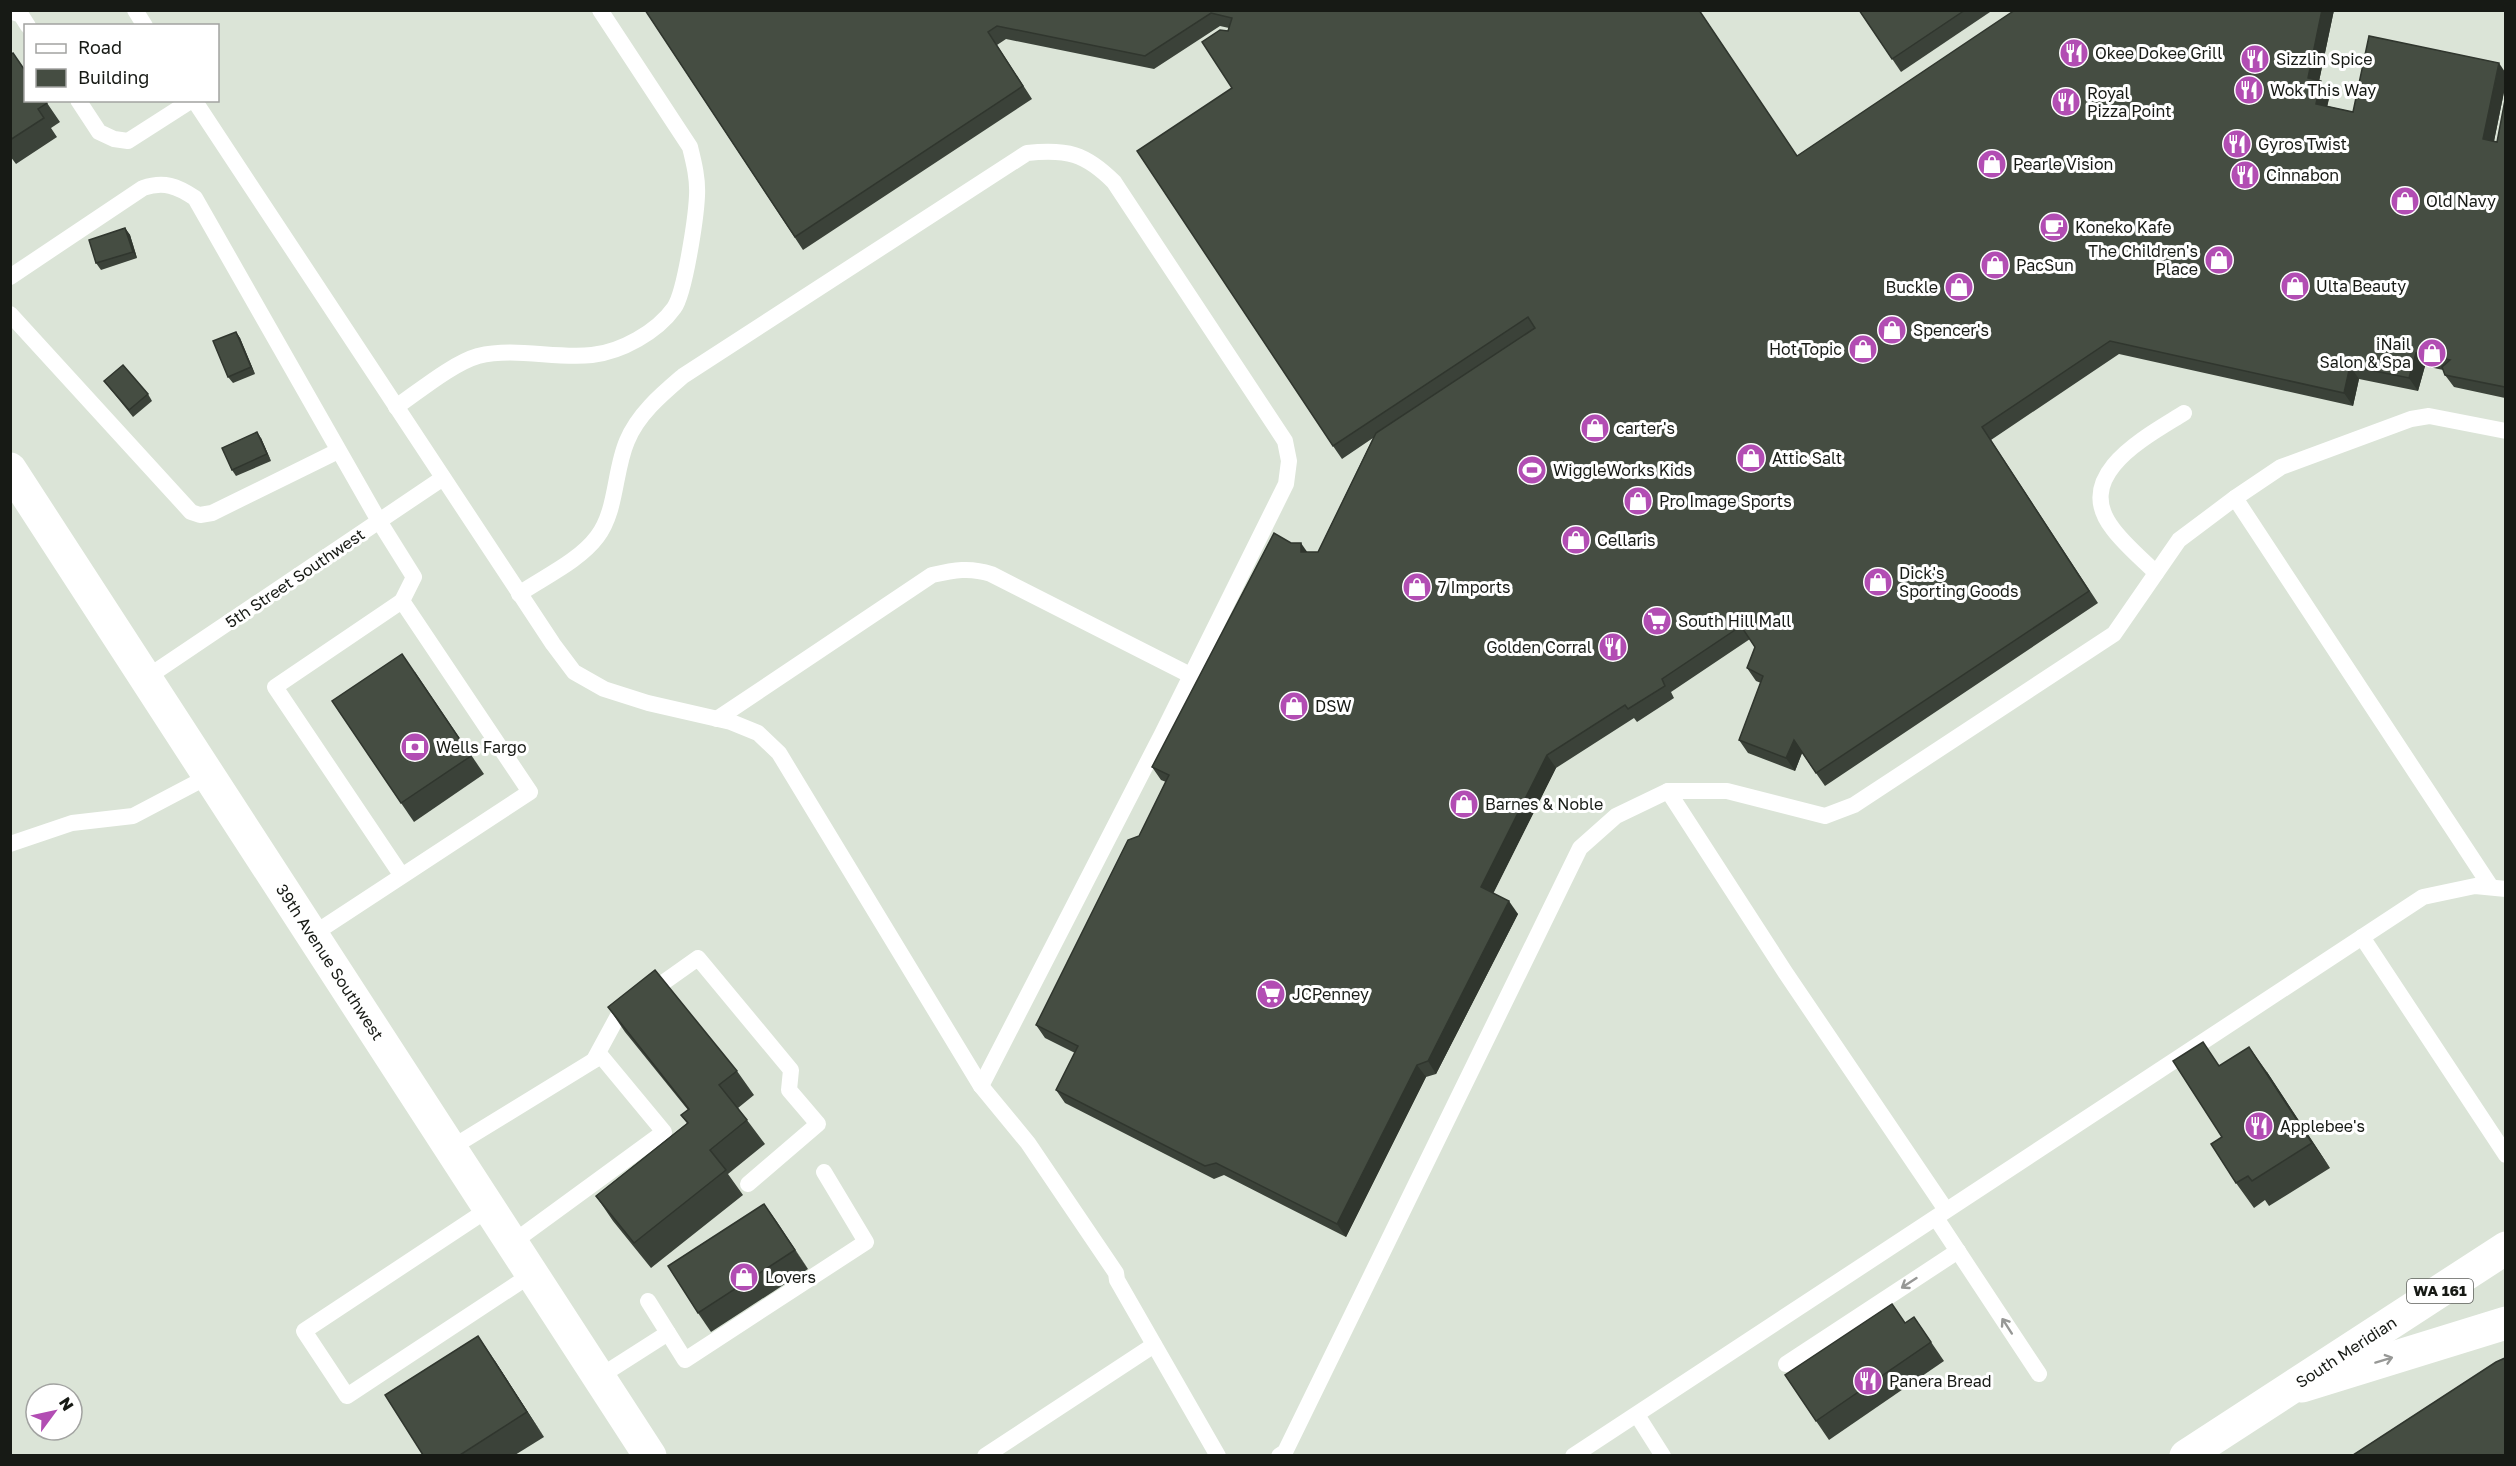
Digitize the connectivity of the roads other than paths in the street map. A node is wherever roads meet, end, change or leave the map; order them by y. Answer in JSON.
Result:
{"nodes":[{"id":1,"x":135,"y":10,"type":"edge"},
{"id":2,"x":600,"y":10,"type":"edge"},
{"id":3,"x":10,"y":11,"type":"edge"},
{"id":4,"x":27,"y":24,"type":"edge"},
{"id":5,"x":144,"y":24,"type":"edge"},
{"id":6,"x":79,"y":102,"type":"edge"},
{"id":7,"x":190,"y":102,"type":"edge"},
{"id":8,"x":194,"y":102,"type":"edge"},
{"id":9,"x":10,"y":277,"type":"edge"},
{"id":10,"x":10,"y":314,"type":"edge"},
{"id":11,"x":396,"y":406,"type":"junction"},
{"id":12,"x":2184,"y":413,"type":"dead end"},
{"id":13,"x":2505,"y":431,"type":"edge"},
{"id":14,"x":338,"y":451,"type":"junction"},
{"id":15,"x":10,"y":469,"type":"edge"},
{"id":16,"x":443,"y":478,"type":"junction"},
{"id":17,"x":2235,"y":498,"type":"junction"},
{"id":18,"x":379,"y":521,"type":"junction"},
{"id":19,"x":2156,"y":573,"type":"junction"},
{"id":20,"x":519,"y":594,"type":"junction"},
{"id":21,"x":402,"y":601,"type":"junction"},
{"id":22,"x":1190,"y":675,"type":"junction"},
{"id":23,"x":146,"y":678,"type":"junction"},
{"id":24,"x":717,"y":719,"type":"junction"},
{"id":25,"x":209,"y":776,"type":"junction"},
{"id":26,"x":1668,"y":791,"type":"junction"},
{"id":27,"x":10,"y":844,"type":"edge"},
{"id":28,"x":402,"y":876,"type":"junction"},
{"id":29,"x":2498,"y":888,"type":"edge"},
{"id":30,"x":312,"y":935,"type":"junction"},
{"id":31,"x":2362,"y":937,"type":"junction"},
{"id":32,"x":594,"y":1060,"type":"junction"},
{"id":33,"x":981,"y":1086,"type":"junction"},
{"id":34,"x":451,"y":1148,"type":"junction"},
{"id":35,"x":2505,"y":1155,"type":"edge"},
{"id":36,"x":824,"y":1173,"type":"dead end"},
{"id":37,"x":748,"y":1184,"type":"dead end"},
{"id":38,"x":490,"y":1208,"type":"junction"},
{"id":39,"x":1941,"y":1214,"type":"junction"},
{"id":40,"x":512,"y":1243,"type":"junction"},
{"id":41,"x":2505,"y":1248,"type":"edge"},
{"id":42,"x":1958,"y":1251,"type":"junction"},
{"id":43,"x":532,"y":1274,"type":"junction"},
{"id":44,"x":648,"y":1300,"type":"dead end"},
{"id":45,"x":2505,"y":1323,"type":"edge"},
{"id":46,"x":668,"y":1333,"type":"junction"},
{"id":47,"x":1154,"y":1345,"type":"junction"},
{"id":48,"x":1786,"y":1364,"type":"dead end"},
{"id":49,"x":2039,"y":1374,"type":"dead end"},
{"id":50,"x":599,"y":1377,"type":"junction"},
{"id":51,"x":2288,"y":1390,"type":"junction"},
{"id":52,"x":1636,"y":1415,"type":"junction"},
{"id":53,"x":650,"y":1455,"type":"edge"},
{"id":54,"x":985,"y":1455,"type":"edge"},
{"id":55,"x":1218,"y":1455,"type":"edge"},
{"id":56,"x":1279,"y":1455,"type":"edge"},
{"id":57,"x":1573,"y":1455,"type":"edge"},
{"id":58,"x":1663,"y":1455,"type":"edge"},
{"id":59,"x":2186,"y":1455,"type":"edge"}],
"edges":[{"from":1,"to":5,"type":"lane"},
{"from":2,"to":11,"type":"lane"},
{"from":3,"to":4,"type":"lane"},
{"from":6,"to":7,"type":"lane"},
{"from":8,"to":11,"type":"lane"},
{"from":9,"to":14,"type":"lane"},
{"from":10,"to":14,"type":"lane"},
{"from":11,"to":16,"type":"lane"},
{"from":12,"to":19,"type":"lane"},
{"from":13,"to":17,"type":"lane"},
{"from":14,"to":18,"type":"lane"},
{"from":15,"to":23,"type":"main road","name":"39th Avenue Southwest"},
{"from":16,"to":18,"type":"lane","name":"5th Street Southwest"},
{"from":16,"to":20,"type":"lane"},
{"from":17,"to":19,"type":"lane"},
{"from":17,"to":29,"type":"lane"},
{"from":18,"to":21,"type":"lane"},
{"from":18,"to":23,"type":"lane","name":"5th Street Southwest"},
{"from":19,"to":26,"type":"lane"},
{"from":20,"to":22,"type":"lane"},
{"from":20,"to":24,"type":"lane"},
{"from":21,"to":28,"type":"lane"},
{"from":21,"to":28,"type":"lane"},
{"from":22,"to":24,"type":"lane"},
{"from":22,"to":33,"type":"lane"},
{"from":23,"to":25,"type":"main road","name":"39th Avenue Southwest"},
{"from":24,"to":33,"type":"lane"},
{"from":25,"to":27,"type":"lane"},
{"from":25,"to":30,"type":"main road","name":"39th Avenue Southwest"},
{"from":26,"to":39,"type":"lane"},
{"from":26,"to":56,"type":"lane"},
{"from":28,"to":30,"type":"lane"},
{"from":29,"to":31,"type":"lane"},
{"from":30,"to":34,"type":"main road","name":"39th Avenue Southwest"},
{"from":31,"to":35,"type":"lane"},
{"from":31,"to":39,"type":"lane"},
{"from":32,"to":34,"type":"lane"},
{"from":32,"to":37,"type":"lane"},
{"from":32,"to":40,"type":"lane"},
{"from":33,"to":47,"type":"lane"},
{"from":34,"to":38,"type":"main road","name":"39th Avenue Southwest"},
{"from":36,"to":46,"type":"lane"},
{"from":38,"to":40,"type":"main road","name":"39th Avenue Southwest"},
{"from":38,"to":43,"type":"lane"},
{"from":39,"to":42,"type":"lane"},
{"from":39,"to":52,"type":"lane"},
{"from":40,"to":43,"type":"main road","name":"39th Avenue Southwest"},
{"from":41,"to":51,"type":"main road","name":"South Meridian","number":"WA 161"},
{"from":42,"to":48,"type":"lane","one_way":true},
{"from":49,"to":42,"type":"lane","one_way":true},
{"from":43,"to":50,"type":"main road","name":"39th Avenue Southwest"},
{"from":44,"to":46,"type":"lane"},
{"from":51,"to":45,"type":"main road","one_way":true},
{"from":46,"to":50,"type":"lane"},
{"from":47,"to":54,"type":"lane"},
{"from":47,"to":55,"type":"lane"},
{"from":50,"to":53,"type":"main road","name":"39th Avenue Southwest"},
{"from":51,"to":59,"type":"main road","name":"South Meridian","number":"WA 161"},
{"from":52,"to":57,"type":"lane"},
{"from":52,"to":58,"type":"lane"}]}
